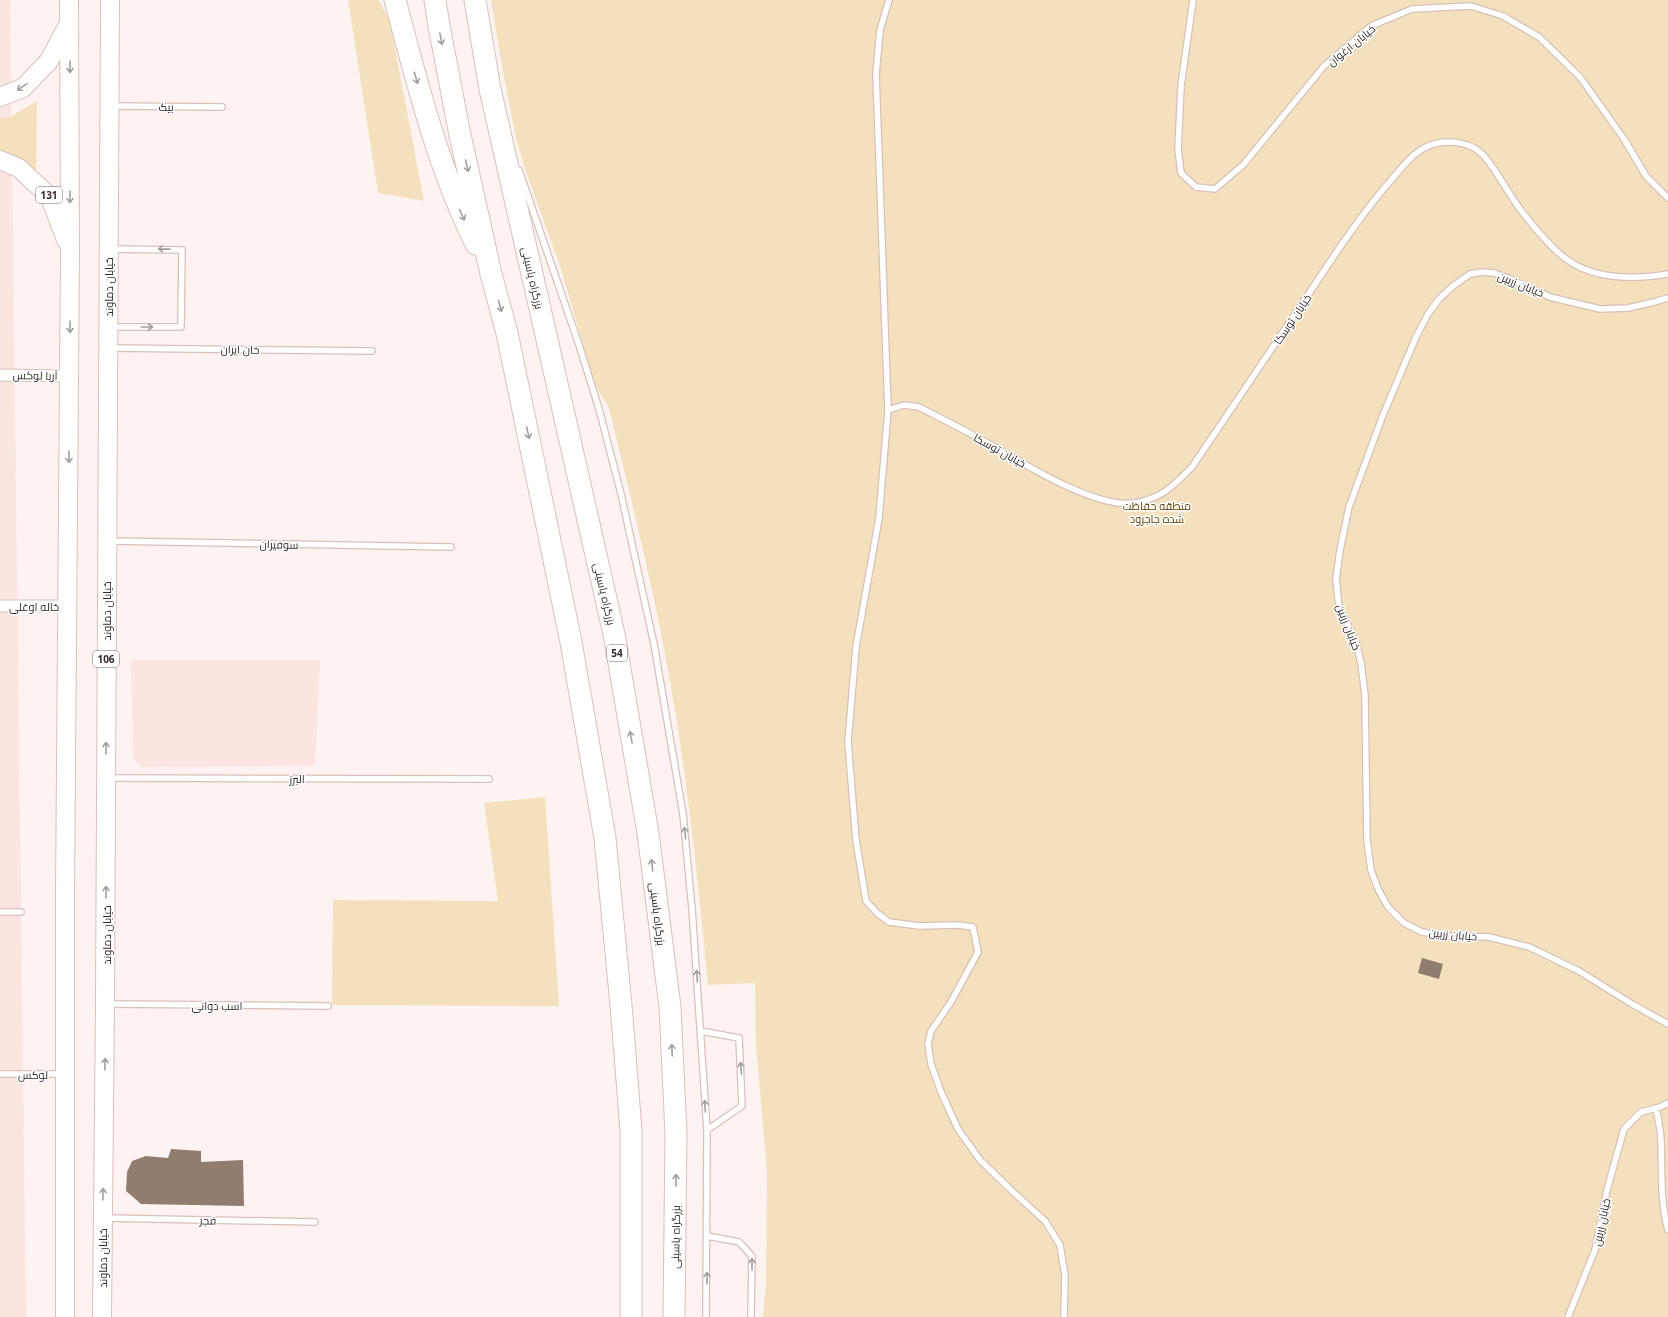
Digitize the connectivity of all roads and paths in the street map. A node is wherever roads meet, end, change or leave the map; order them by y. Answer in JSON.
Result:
{"nodes":[{"id":1,"x":69,"y":0,"type":"edge"},
{"id":2,"x":110,"y":0,"type":"edge"},
{"id":3,"x":395,"y":0,"type":"edge"},
{"id":4,"x":435,"y":0,"type":"edge"},
{"id":5,"x":475,"y":0,"type":"edge"},
{"id":6,"x":889,"y":0,"type":"edge"},
{"id":7,"x":1193,"y":0,"type":"edge"},
{"id":8,"x":69,"y":22,"type":"junction"},
{"id":9,"x":490,"y":89,"type":"junction"},
{"id":10,"x":0,"y":97,"type":"edge"},
{"id":11,"x":109,"y":106,"type":"junction"},
{"id":12,"x":222,"y":107,"type":"dead end"},
{"id":13,"x":509,"y":142,"type":"dead end"},
{"id":14,"x":0,"y":160,"type":"edge"},
{"id":15,"x":516,"y":164,"type":"dead end"},
{"id":16,"x":1668,"y":198,"type":"edge"},
{"id":17,"x":108,"y":248,"type":"junction"},
{"id":18,"x":70,"y":252,"type":"junction"},
{"id":19,"x":491,"y":274,"type":"junction"},
{"id":20,"x":1668,"y":274,"type":"edge"},
{"id":21,"x":1668,"y":298,"type":"edge"},
{"id":22,"x":108,"y":327,"type":"junction"},
{"id":23,"x":108,"y":348,"type":"junction"},
{"id":24,"x":372,"y":350,"type":"dead end"},
{"id":25,"x":0,"y":375,"type":"edge"},
{"id":26,"x":69,"y":376,"type":"junction"},
{"id":27,"x":888,"y":410,"type":"junction"},
{"id":28,"x":107,"y":541,"type":"junction"},
{"id":29,"x":450,"y":547,"type":"dead end"},
{"id":30,"x":0,"y":606,"type":"edge"},
{"id":31,"x":68,"y":606,"type":"junction"},
{"id":32,"x":106,"y":778,"type":"junction"},
{"id":33,"x":489,"y":778,"type":"dead end"},
{"id":34,"x":0,"y":912,"type":"edge"},
{"id":35,"x":21,"y":912,"type":"dead end"},
{"id":36,"x":106,"y":1004,"type":"junction"},
{"id":37,"x":328,"y":1006,"type":"dead end"},
{"id":38,"x":1668,"y":1024,"type":"edge"},
{"id":39,"x":701,"y":1031,"type":"junction"},
{"id":40,"x":0,"y":1074,"type":"edge"},
{"id":41,"x":65,"y":1074,"type":"junction"},
{"id":42,"x":1668,"y":1102,"type":"edge"},
{"id":43,"x":1656,"y":1108,"type":"junction"},
{"id":44,"x":707,"y":1130,"type":"junction"},
{"id":45,"x":102,"y":1218,"type":"junction"},
{"id":46,"x":315,"y":1222,"type":"dead end"},
{"id":47,"x":1668,"y":1230,"type":"edge"},
{"id":48,"x":707,"y":1236,"type":"junction"},
{"id":49,"x":65,"y":1317,"type":"edge"},
{"id":50,"x":102,"y":1317,"type":"edge"},
{"id":51,"x":631,"y":1317,"type":"edge"},
{"id":52,"x":674,"y":1317,"type":"edge"},
{"id":53,"x":706,"y":1317,"type":"edge"},
{"id":54,"x":751,"y":1317,"type":"edge"},
{"id":55,"x":1064,"y":1317,"type":"edge"},
{"id":56,"x":1568,"y":1317,"type":"edge"}],
"edges":[{"from":1,"to":8,"type":"main road"},
{"from":2,"to":11,"type":"main road","name":"خیابان دماوند","number":"106"},
{"from":3,"to":19,"type":"highway","one_way":true},
{"from":4,"to":19,"type":"highway","one_way":true},
{"from":5,"to":9,"type":"highway","name":"بزرگراه یاسینی","number":"54"},
{"from":6,"to":27,"type":"lane"},
{"from":7,"to":16,"type":"lane","name":"خیابان ارغوان"},
{"from":8,"to":10,"type":"main road","one_way":true},
{"from":8,"to":18,"type":"main road","one_way":true},
{"from":9,"to":13,"type":"lane"},
{"from":52,"to":9,"type":"highway","name":"بزرگراه یاسینی","number":"54","one_way":true},
{"from":11,"to":12,"type":"lane","name":"بیک"},
{"from":11,"to":17,"type":"main road","name":"خیابان دماوند","number":"106"},
{"from":14,"to":18,"type":"main road","number":"131"},
{"from":39,"to":15,"type":"lane","one_way":true},
{"from":17,"to":22,"type":"main road","name":"خیابان دماوند","number":"106"},
{"from":22,"to":17,"type":"lane","one_way":true},
{"from":18,"to":26,"type":"main road","one_way":true},
{"from":19,"to":51,"type":"highway","one_way":true},
{"from":20,"to":27,"type":"lane","name":"خیابان توسکا"},
{"from":21,"to":38,"type":"lane","name":"خیابان زربین"},
{"from":22,"to":23,"type":"main road","name":"خیابان دماوند","number":"106"},
{"from":23,"to":24,"type":"lane","name":"خان ایران"},
{"from":23,"to":28,"type":"main road","name":"خیابان دماوند","number":"106"},
{"from":25,"to":26,"type":"street","name":"آریا لوکس"},
{"from":26,"to":31,"type":"main road","one_way":true},
{"from":27,"to":55,"type":"lane"},
{"from":28,"to":29,"type":"lane","name":"سوفیران"},
{"from":32,"to":28,"type":"main road","name":"خیابان دماوند","number":"106","one_way":true},
{"from":30,"to":31,"type":"street","name":"خاله اوغلی"},
{"from":31,"to":41,"type":"main road"},
{"from":32,"to":33,"type":"lane","name":"البرز"},
{"from":36,"to":32,"type":"main road","name":"خیابان دماوند","number":"106","one_way":true},
{"from":34,"to":35,"type":"lane"},
{"from":36,"to":37,"type":"lane","name":"اسب دوانی"},
{"from":45,"to":36,"type":"main road","name":"خیابان دماوند","number":"106","one_way":true},
{"from":44,"to":39,"type":"lane","one_way":true},
{"from":44,"to":39,"type":"lane","one_way":true},
{"from":40,"to":41,"type":"lane","name":"لوکس"},
{"from":41,"to":49,"type":"main road"},
{"from":42,"to":43,"type":"lane","name":"خیابان زربین"},
{"from":43,"to":47,"type":"lane"},
{"from":43,"to":56,"type":"lane","name":"خیابان زربین"},
{"from":44,"to":48,"type":"lane"},
{"from":45,"to":46,"type":"lane","name":"فجر"},
{"from":45,"to":50,"type":"main road","name":"خیابان دماوند","number":"106"},
{"from":53,"to":48,"type":"lane","one_way":true},
{"from":54,"to":48,"type":"lane","one_way":true}]}
